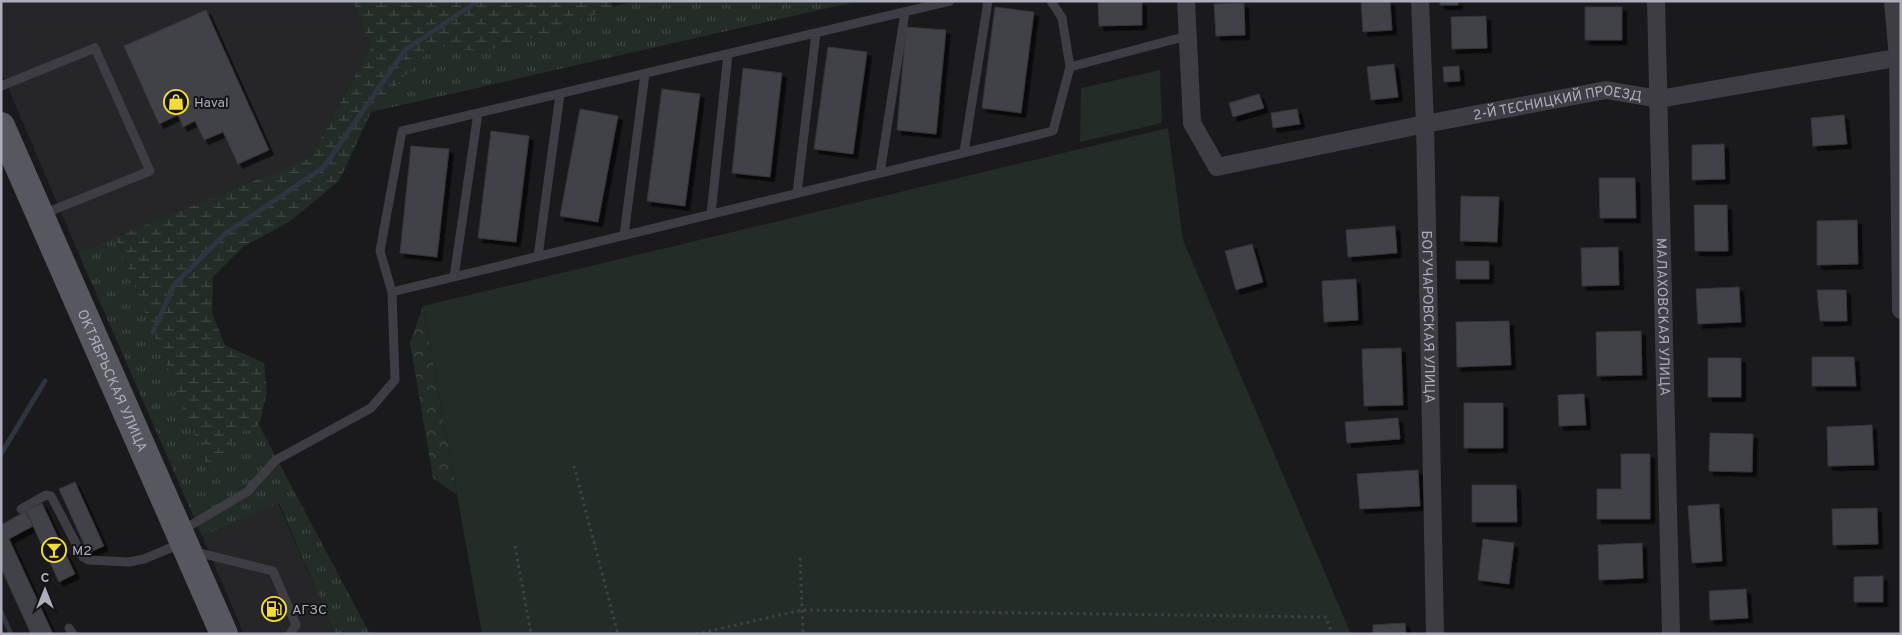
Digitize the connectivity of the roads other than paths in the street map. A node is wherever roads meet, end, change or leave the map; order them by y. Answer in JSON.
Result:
{"nodes":[{"id":1,"x":950,"y":1,"type":"edge"},
{"id":2,"x":988,"y":1,"type":"edge"},
{"id":3,"x":1051,"y":1,"type":"edge"},
{"id":4,"x":1186,"y":1,"type":"edge"},
{"id":5,"x":1420,"y":1,"type":"edge"},
{"id":6,"x":1656,"y":1,"type":"edge"},
{"id":7,"x":1894,"y":1,"type":"edge"},
{"id":8,"x":905,"y":12,"type":"junction"},
{"id":9,"x":816,"y":34,"type":"junction"},
{"id":10,"x":1187,"y":36,"type":"junction"},
{"id":11,"x":728,"y":54,"type":"junction"},
{"id":12,"x":1899,"y":58,"type":"edge"},
{"id":13,"x":1070,"y":67,"type":"junction"},
{"id":14,"x":645,"y":74,"type":"junction"},
{"id":15,"x":1,"y":86,"type":"edge"},
{"id":16,"x":560,"y":94,"type":"junction"},
{"id":17,"x":1659,"y":98,"type":"junction"},
{"id":18,"x":478,"y":114,"type":"junction"},
{"id":19,"x":1425,"y":124,"type":"junction"},
{"id":20,"x":1,"y":126,"type":"edge"},
{"id":21,"x":964,"y":152,"type":"junction"},
{"id":22,"x":880,"y":173,"type":"junction"},
{"id":23,"x":797,"y":193,"type":"junction"},
{"id":24,"x":711,"y":214,"type":"junction"},
{"id":25,"x":40,"y":215,"type":"junction"},
{"id":26,"x":624,"y":235,"type":"junction"},
{"id":27,"x":538,"y":256,"type":"junction"},
{"id":28,"x":454,"y":277,"type":"junction"},
{"id":29,"x":392,"y":292,"type":"junction"},
{"id":30,"x":1901,"y":310,"type":"edge"},
{"id":31,"x":20,"y":509,"type":"dead end"},
{"id":32,"x":185,"y":541,"type":"junction"},
{"id":33,"x":224,"y":634,"type":"edge"},
{"id":34,"x":290,"y":634,"type":"edge"},
{"id":35,"x":1435,"y":634,"type":"edge"},
{"id":36,"x":1671,"y":634,"type":"edge"}],
"edges":[{"from":1,"to":8,"type":"lane"},
{"from":2,"to":21,"type":"lane"},
{"from":3,"to":13,"type":"lane"},
{"from":4,"to":10,"type":"street"},
{"from":5,"to":19,"type":"street","name":"БОГУЧАРОВСКАЯ УЛИЦА"},
{"from":6,"to":17,"type":"street","name":"МАЛАХОВСКАЯ УЛИЦА"},
{"from":7,"to":12,"type":"street"},
{"from":8,"to":9,"type":"lane"},
{"from":8,"to":22,"type":"lane"},
{"from":9,"to":11,"type":"lane"},
{"from":9,"to":23,"type":"lane"},
{"from":10,"to":13,"type":"lane"},
{"from":10,"to":19,"type":"street","name":"2-Й ТЕСНИЦКИЙ ПРОЕЗД"},
{"from":11,"to":14,"type":"lane"},
{"from":11,"to":24,"type":"lane"},
{"from":12,"to":17,"type":"street","name":"2-Й ТЕСНИЦКИЙ ПРОЕЗД"},
{"from":12,"to":30,"type":"street"},
{"from":13,"to":21,"type":"lane"},
{"from":14,"to":16,"type":"lane"},
{"from":14,"to":26,"type":"lane"},
{"from":15,"to":25,"type":"lane"},
{"from":16,"to":18,"type":"lane"},
{"from":16,"to":27,"type":"lane"},
{"from":17,"to":19,"type":"street","name":"2-Й ТЕСНИЦКИЙ ПРОЕЗД"},
{"from":17,"to":36,"type":"street","name":"МАЛАХОВСКАЯ УЛИЦА"},
{"from":18,"to":28,"type":"lane"},
{"from":18,"to":29,"type":"lane"},
{"from":19,"to":35,"type":"street","name":"БОГУЧАРОВСКАЯ УЛИЦА"},
{"from":20,"to":25,"type":"main road","name":"ОКТЯБРЬСКАЯ УЛИЦА"},
{"from":21,"to":22,"type":"lane"},
{"from":22,"to":23,"type":"lane"},
{"from":23,"to":24,"type":"lane"},
{"from":24,"to":26,"type":"lane"},
{"from":25,"to":32,"type":"main road","name":"ОКТЯБРЬСКАЯ УЛИЦА"},
{"from":26,"to":27,"type":"lane"},
{"from":27,"to":28,"type":"lane"},
{"from":28,"to":29,"type":"lane"},
{"from":29,"to":32,"type":"lane"},
{"from":31,"to":32,"type":"lane"},
{"from":32,"to":33,"type":"main road","name":"ОКТЯБРЬСКАЯ УЛИЦА"},
{"from":32,"to":34,"type":"lane"}]}
